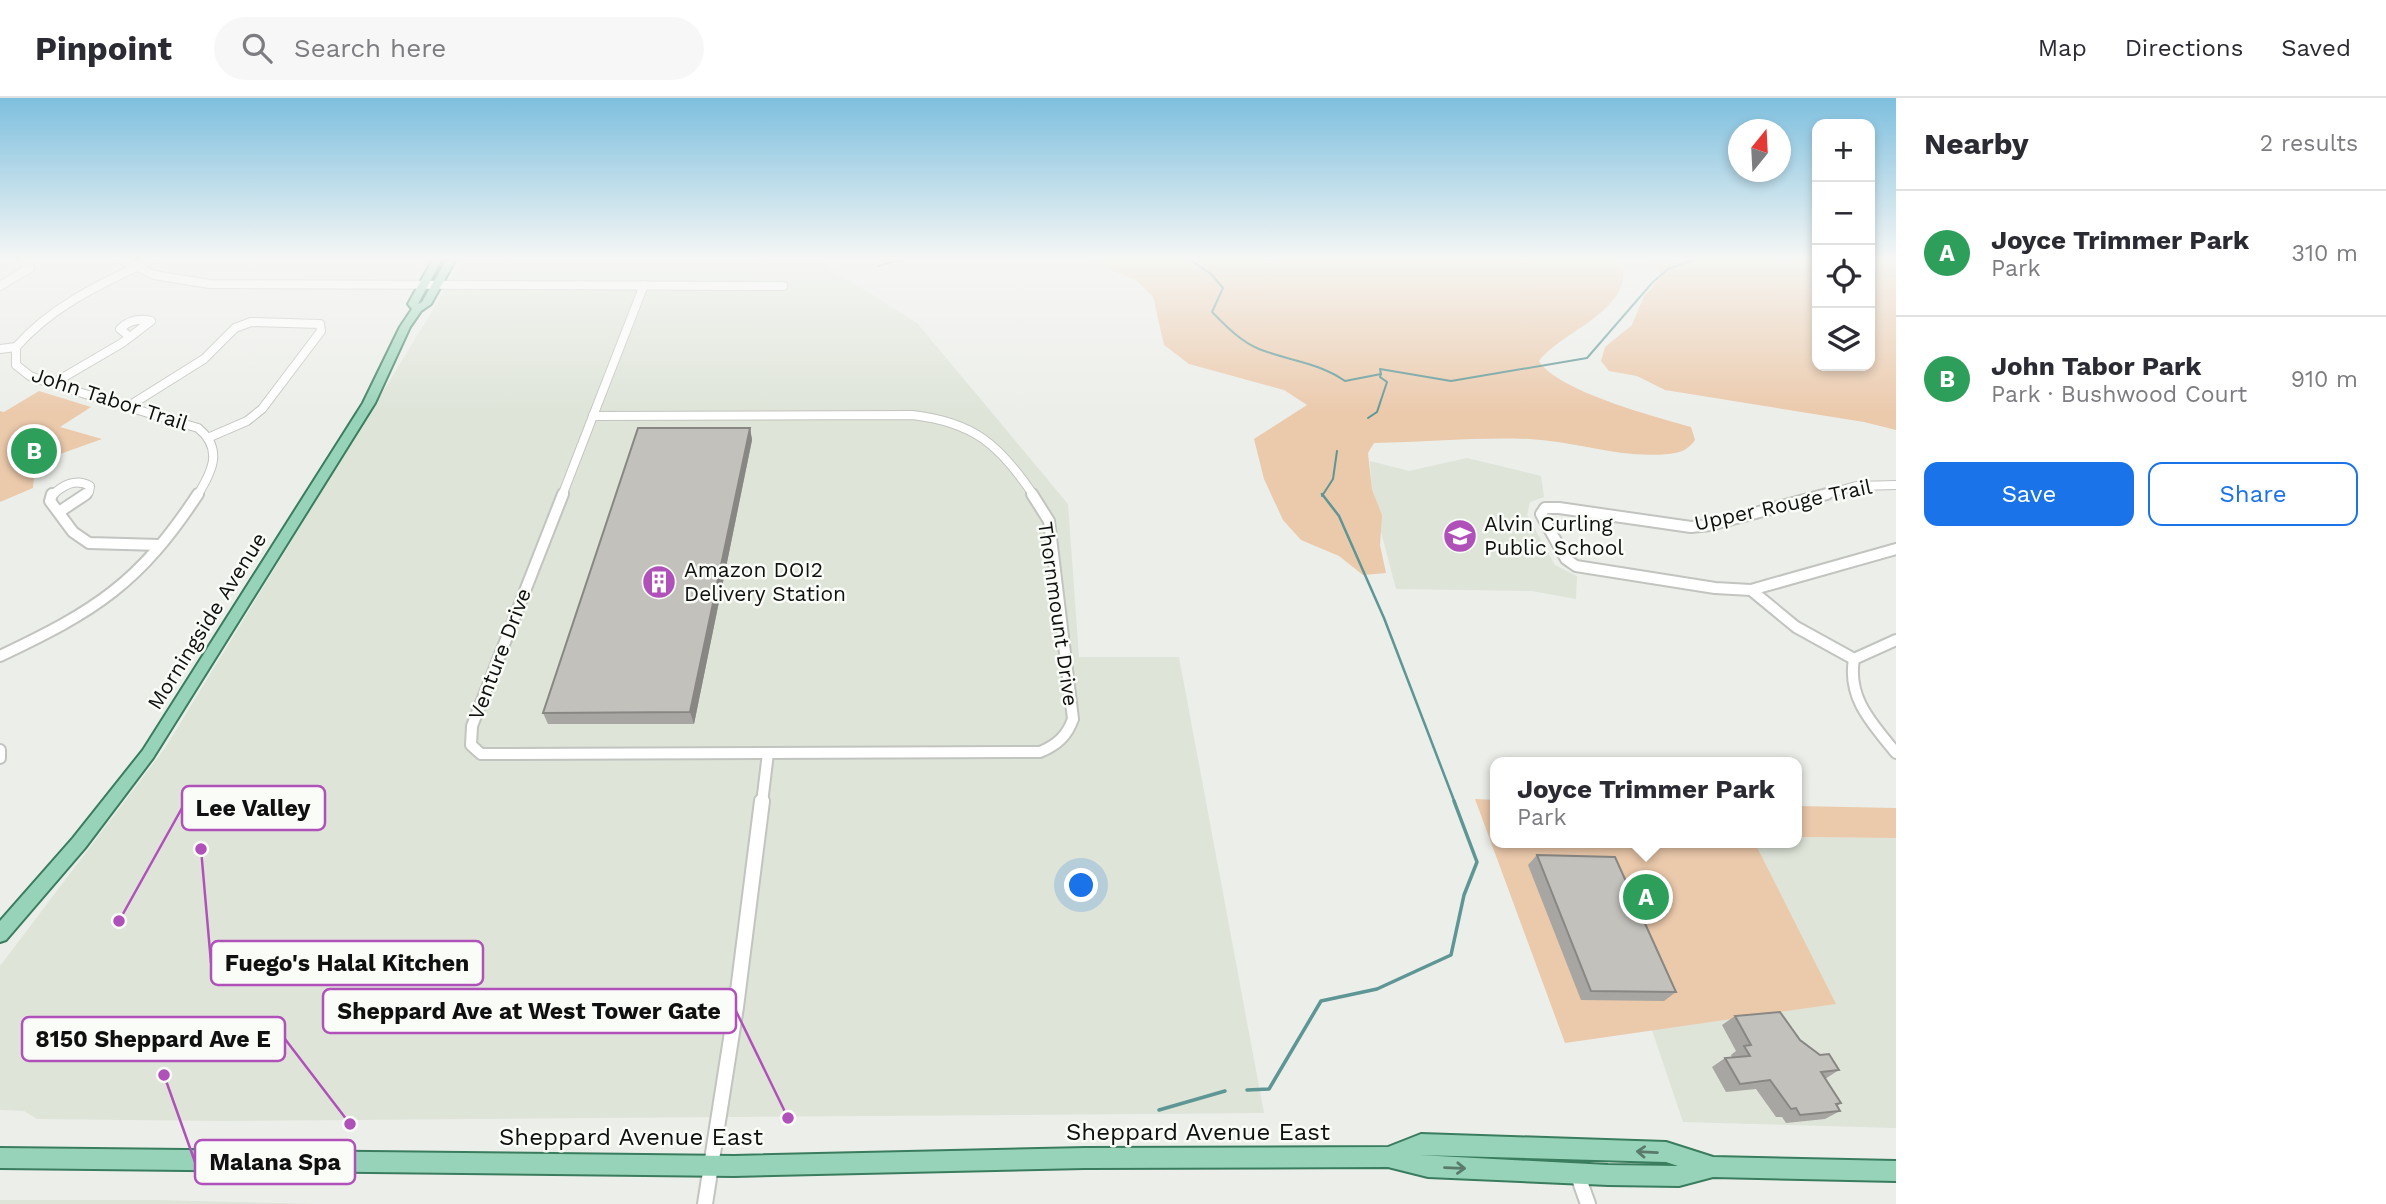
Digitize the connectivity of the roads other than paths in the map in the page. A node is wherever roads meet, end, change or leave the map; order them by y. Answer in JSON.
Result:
{"nodes":[{"id":1,"x":51,"y":311,"type":"edge"},
{"id":2,"x":416,"y":311,"type":"edge"},
{"id":3,"x":633,"y":311,"type":"edge"},
{"id":4,"x":130,"y":337,"type":"dead end"},
{"id":5,"x":16,"y":347,"type":"junction"},
{"id":6,"x":0,"y":349,"type":"edge"},
{"id":7,"x":52,"y":384,"type":"junction"},
{"id":8,"x":130,"y":406,"type":"junction"},
{"id":9,"x":592,"y":416,"type":"junction"},
{"id":10,"x":210,"y":437,"type":"junction"},
{"id":11,"x":1896,"y":485,"type":"edge"},
{"id":12,"x":59,"y":512,"type":"dead end"},
{"id":13,"x":160,"y":545,"type":"junction"},
{"id":14,"x":1896,"y":549,"type":"edge"},
{"id":15,"x":1751,"y":590,"type":"junction"},
{"id":16,"x":1896,"y":640,"type":"edge"},
{"id":17,"x":0,"y":656,"type":"edge"},
{"id":18,"x":1853,"y":659,"type":"junction"},
{"id":19,"x":0,"y":750,"type":"edge"},
{"id":20,"x":768,"y":753,"type":"junction"},
{"id":21,"x":1896,"y":753,"type":"edge"},
{"id":22,"x":0,"y":758,"type":"edge"},
{"id":23,"x":0,"y":934,"type":"edge"},
{"id":24,"x":1388,"y":1157,"type":"junction"},
{"id":25,"x":0,"y":1158,"type":"edge"},
{"id":26,"x":711,"y":1165,"type":"junction"},
{"id":27,"x":1713,"y":1167,"type":"junction"},
{"id":28,"x":1896,"y":1171,"type":"edge"},
{"id":29,"x":1577,"y":1173,"type":"junction"},
{"id":30,"x":705,"y":1204,"type":"edge"},
{"id":31,"x":1588,"y":1204,"type":"edge"}],
"edges":[{"from":1,"to":5,"type":"street","name":"John Tabor Trail"},
{"from":2,"to":23,"type":"main road","name":"Morningside Avenue"},
{"from":3,"to":9,"type":"street","name":"Venture Drive"},
{"from":4,"to":7,"type":"street"},
{"from":5,"to":6,"type":"street"},
{"from":5,"to":7,"type":"street","name":"John Tabor Trail"},
{"from":7,"to":8,"type":"street","name":"John Tabor Trail"},
{"from":8,"to":10,"type":"street","name":"John Tabor Trail"},
{"from":8,"to":10,"type":"street"},
{"from":9,"to":20,"type":"street","name":"Venture Drive"},
{"from":9,"to":20,"type":"street","name":"Thornmount Drive"},
{"from":10,"to":13,"type":"street","name":"John Tabor Trail"},
{"from":11,"to":15,"type":"street","name":"Upper Rouge Trail"},
{"from":12,"to":13,"type":"street"},
{"from":13,"to":17,"type":"street","name":"John Tabor Trail"},
{"from":14,"to":15,"type":"street"},
{"from":15,"to":18,"type":"street"},
{"from":16,"to":18,"type":"street"},
{"from":18,"to":21,"type":"street"},
{"from":19,"to":22,"type":"street"},
{"from":20,"to":26,"type":"street"},
{"from":24,"to":26,"type":"main road","name":"Sheppard Avenue East"},
{"from":27,"to":24,"type":"main road","name":"Sheppard Avenue East","one_way":true},
{"from":24,"to":29,"type":"main road","name":"Sheppard Avenue East","one_way":true},
{"from":25,"to":26,"type":"main road","name":"Sheppard Avenue East"},
{"from":26,"to":30,"type":"street"},
{"from":27,"to":28,"type":"main road","name":"Sheppard Avenue East"},
{"from":27,"to":29,"type":"main road","name":"Sheppard Avenue East"},
{"from":29,"to":31,"type":"street"}]}
